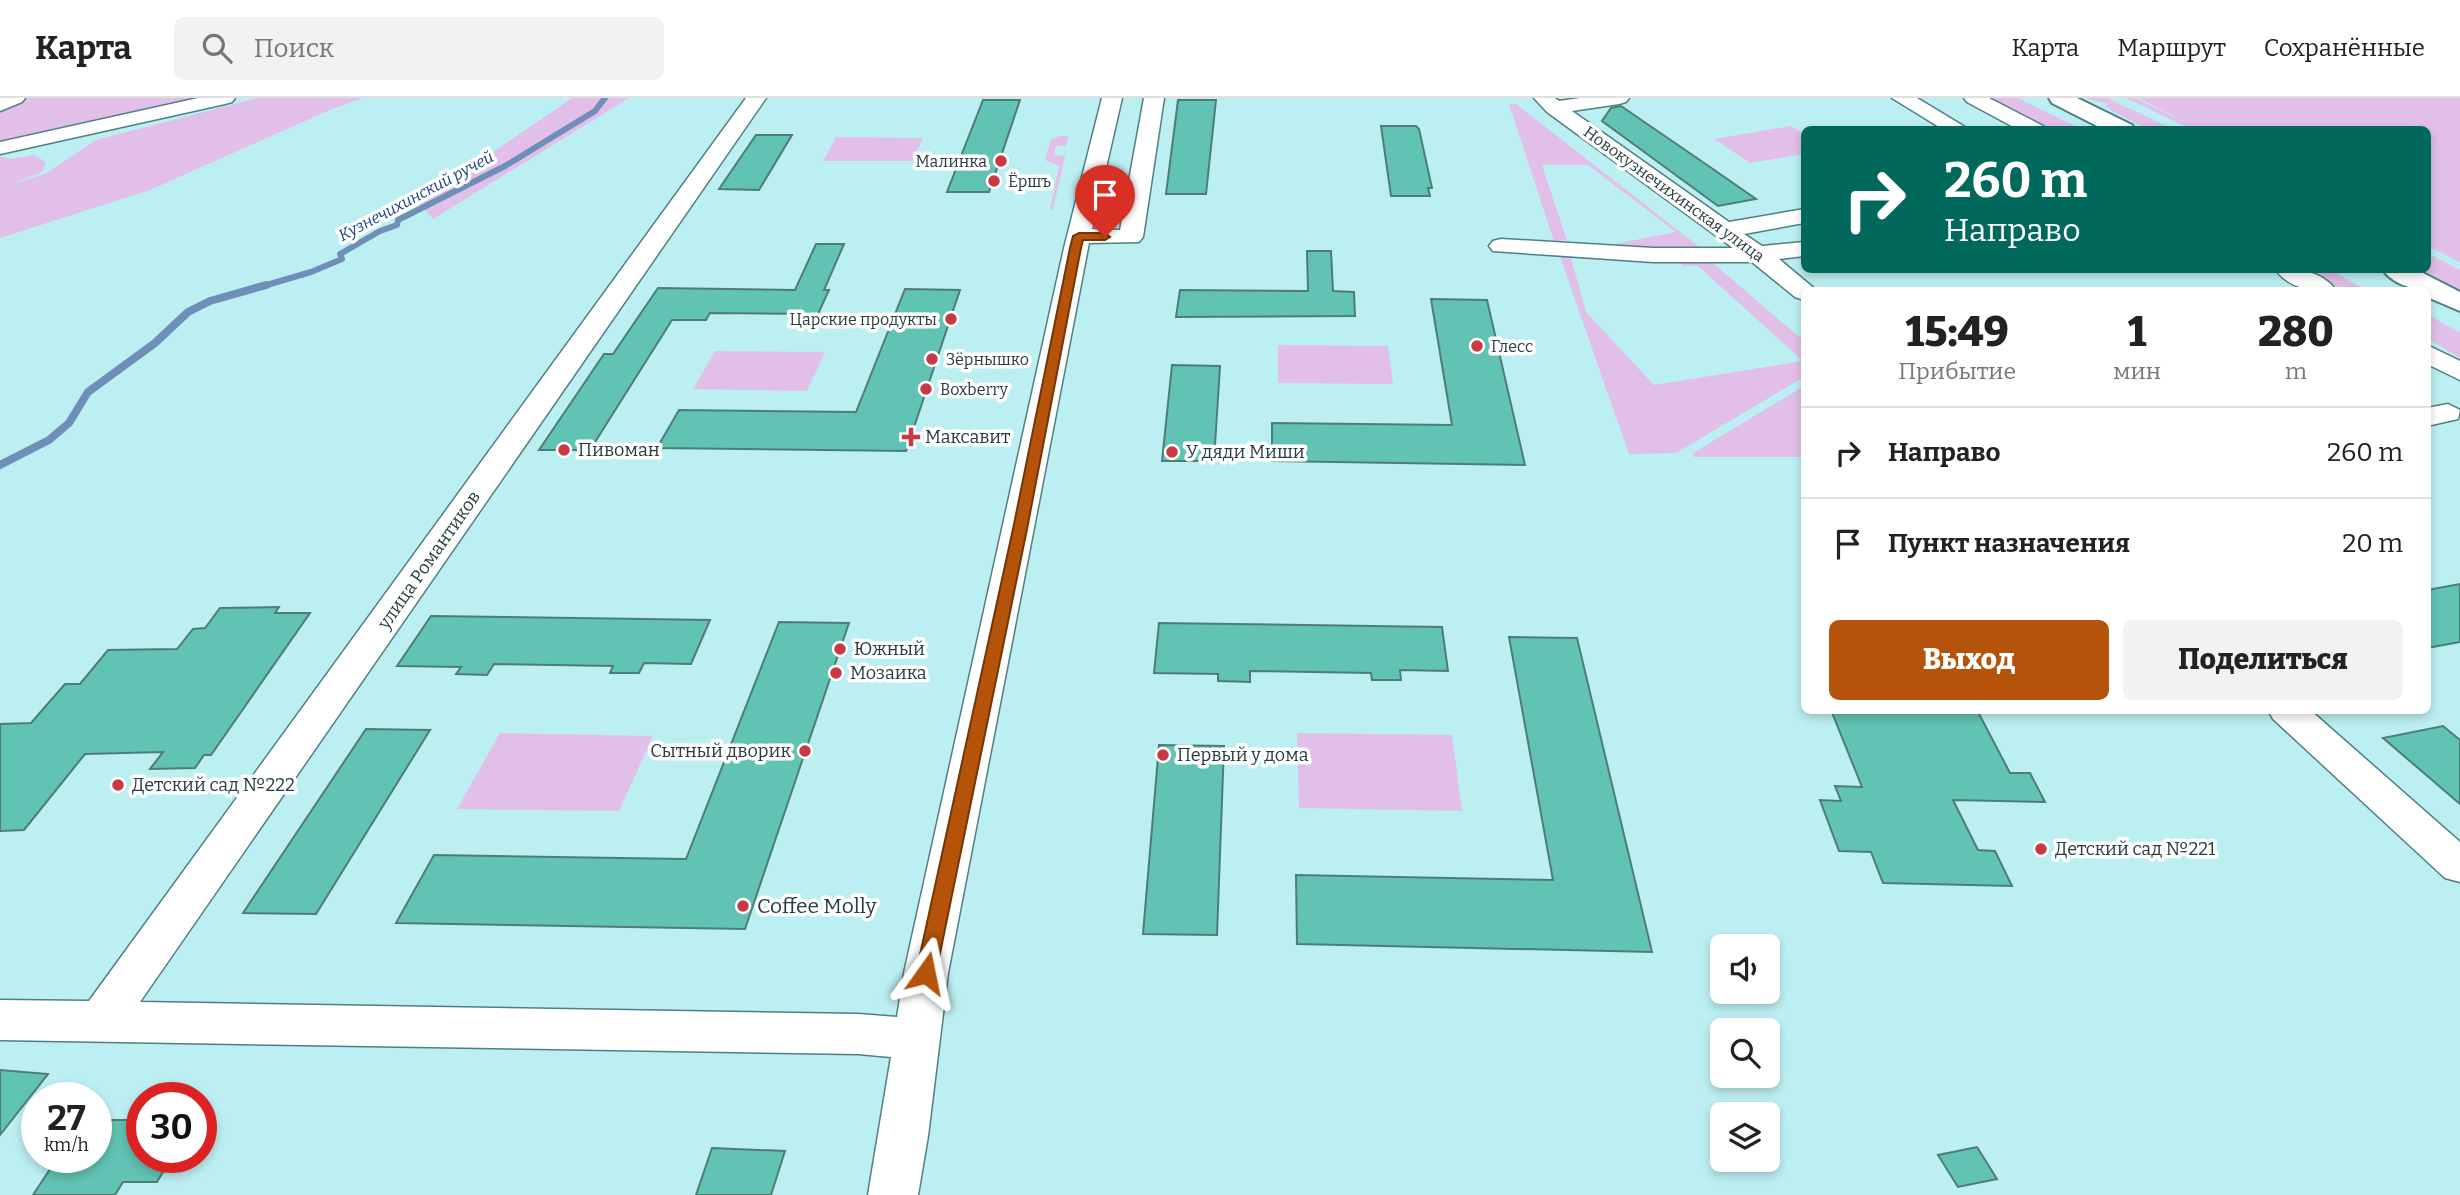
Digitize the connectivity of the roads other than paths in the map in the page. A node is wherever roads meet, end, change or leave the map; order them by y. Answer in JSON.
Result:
{"nodes":[{"id":1,"x":15,"y":98,"type":"edge"},
{"id":2,"x":225,"y":98,"type":"edge"},
{"id":3,"x":755,"y":98,"type":"edge"},
{"id":4,"x":1112,"y":98,"type":"edge"},
{"id":5,"x":1154,"y":98,"type":"edge"},
{"id":6,"x":1619,"y":98,"type":"edge"},
{"id":7,"x":1902,"y":98,"type":"edge"},
{"id":8,"x":1974,"y":98,"type":"edge"},
{"id":9,"x":2052,"y":100,"type":"edge"},
{"id":10,"x":1549,"y":103,"type":"edge"},
{"id":11,"x":0,"y":105,"type":"edge"},
{"id":12,"x":1953,"y":126,"type":"edge"},
{"id":13,"x":2028,"y":126,"type":"edge"},
{"id":14,"x":2090,"y":126,"type":"edge"},
{"id":15,"x":2114,"y":126,"type":"edge"},
{"id":16,"x":0,"y":148,"type":"edge"},
{"id":17,"x":1801,"y":217,"type":"edge"},
{"id":18,"x":1726,"y":230,"type":"junction"},
{"id":19,"x":1079,"y":236,"type":"junction"},
{"id":20,"x":1501,"y":246,"type":"dead end"},
{"id":21,"x":1801,"y":249,"type":"edge"},
{"id":22,"x":1760,"y":256,"type":"junction"},
{"id":23,"x":2293,"y":273,"type":"edge"},
{"id":24,"x":2373,"y":273,"type":"edge"},
{"id":25,"x":2403,"y":273,"type":"edge"},
{"id":26,"x":2318,"y":287,"type":"edge"},
{"id":27,"x":2400,"y":287,"type":"edge"},
{"id":28,"x":2429,"y":287,"type":"edge"},
{"id":29,"x":2431,"y":288,"type":"edge"},
{"id":30,"x":1801,"y":290,"type":"edge"},
{"id":31,"x":2460,"y":303,"type":"edge"},
{"id":32,"x":2431,"y":305,"type":"edge"},
{"id":33,"x":2460,"y":321,"type":"edge"},
{"id":34,"x":2431,"y":355,"type":"edge"},
{"id":35,"x":2460,"y":372,"type":"edge"},
{"id":36,"x":2290,"y":714,"type":"edge"},
{"id":37,"x":2460,"y":866,"type":"edge"},
{"id":38,"x":0,"y":1020,"type":"edge"},
{"id":39,"x":100,"y":1022,"type":"junction"},
{"id":40,"x":917,"y":1039,"type":"junction"},
{"id":41,"x":893,"y":1195,"type":"edge"}],
"edges":[{"from":1,"to":11,"type":"street"},
{"from":2,"to":16,"type":"street"},
{"from":3,"to":39,"type":"street","name":"улица Романтиков"},
{"from":4,"to":19,"type":"street"},
{"from":5,"to":19,"type":"street"},
{"from":6,"to":10,"type":"street"},
{"from":7,"to":12,"type":"street"},
{"from":8,"to":13,"type":"street"},
{"from":9,"to":14,"type":"street"},
{"from":9,"to":15,"type":"street"},
{"from":10,"to":18,"type":"street","name":"Новокузнечихинская улица"},
{"from":17,"to":18,"type":"street"},
{"from":18,"to":22,"type":"street","name":"Новокузнечихинская улица"},
{"from":19,"to":40,"type":"street"},
{"from":20,"to":22,"type":"street"},
{"from":21,"to":22,"type":"street"},
{"from":22,"to":30,"type":"street","name":"Новокузнечихинская улица"},
{"from":23,"to":26,"type":"street"},
{"from":24,"to":27,"type":"street"},
{"from":25,"to":28,"type":"street"},
{"from":29,"to":31,"type":"street"},
{"from":32,"to":33,"type":"street"},
{"from":34,"to":35,"type":"street"},
{"from":36,"to":37,"type":"street"},
{"from":38,"to":39,"type":"street"},
{"from":39,"to":40,"type":"street"},
{"from":40,"to":41,"type":"street"}]}
